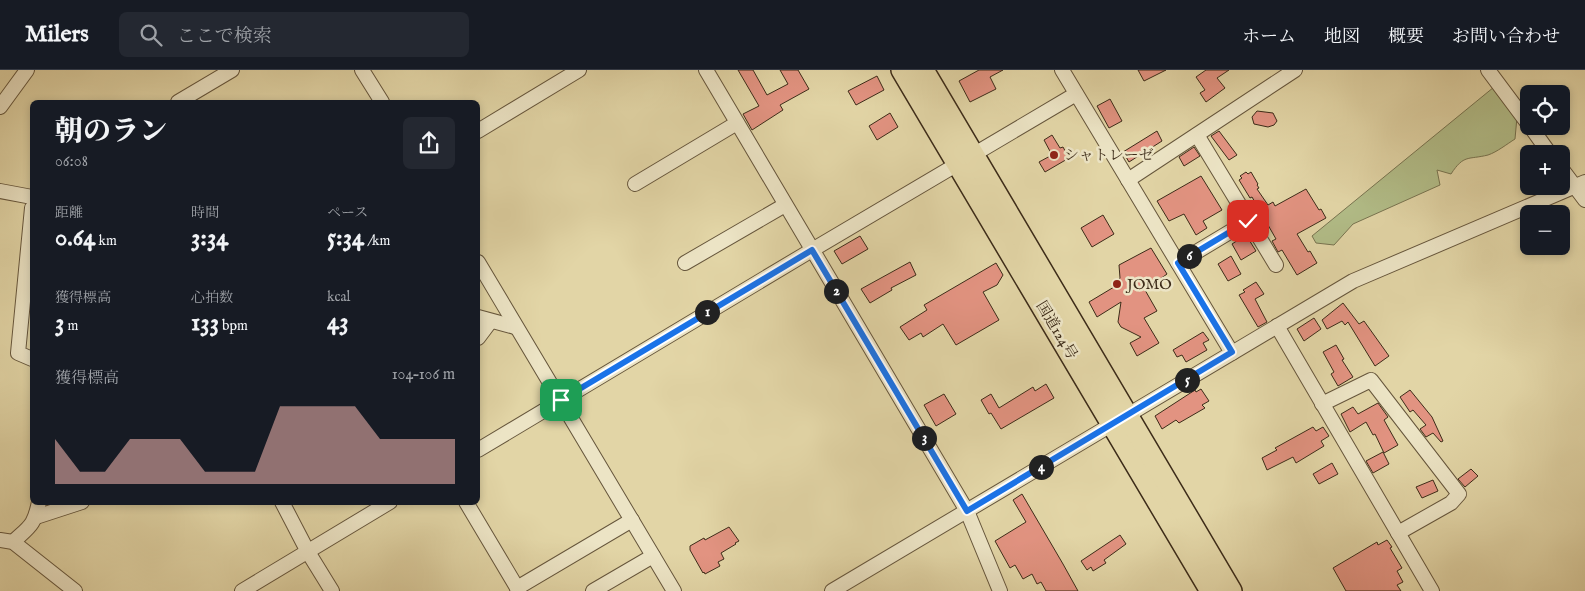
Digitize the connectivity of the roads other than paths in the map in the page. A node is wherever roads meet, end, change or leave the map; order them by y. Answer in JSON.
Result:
{"nodes":[{"id":1,"x":26,"y":70,"type":"edge"},
{"id":2,"x":232,"y":70,"type":"edge"},
{"id":3,"x":362,"y":70,"type":"edge"},
{"id":4,"x":579,"y":70,"type":"edge"},
{"id":5,"x":706,"y":70,"type":"edge"},
{"id":6,"x":902,"y":70,"type":"edge"},
{"id":7,"x":923,"y":70,"type":"edge"},
{"id":8,"x":1062,"y":70,"type":"edge"},
{"id":9,"x":1295,"y":70,"type":"edge"},
{"id":10,"x":1488,"y":70,"type":"edge"},
{"id":11,"x":1076,"y":94,"type":"junction"},
{"id":12,"x":181,"y":100,"type":"edge"},
{"id":13,"x":381,"y":100,"type":"edge"},
{"id":14,"x":1,"y":103,"type":"edge"},
{"id":15,"x":1520,"y":113,"type":"edge"},
{"id":16,"x":737,"y":123,"type":"junction"},
{"id":17,"x":480,"y":130,"type":"edge"},
{"id":18,"x":1197,"y":135,"type":"junction"},
{"id":19,"x":966,"y":160,"type":"junction"},
{"id":20,"x":1570,"y":176,"type":"edge"},
{"id":21,"x":1128,"y":180,"type":"junction"},
{"id":22,"x":634,"y":184,"type":"dead end"},
{"id":23,"x":1580,"y":185,"type":"edge"},
{"id":24,"x":0,"y":191,"type":"edge"},
{"id":25,"x":30,"y":197,"type":"edge"},
{"id":26,"x":1585,"y":200,"type":"edge"},
{"id":27,"x":785,"y":205,"type":"junction"},
{"id":28,"x":1248,"y":221,"type":"junction"},
{"id":29,"x":30,"y":229,"type":"edge"},
{"id":30,"x":812,"y":250,"type":"junction"},
{"id":31,"x":685,"y":263,"type":"dead end"},
{"id":32,"x":1178,"y":263,"type":"junction"},
{"id":33,"x":1276,"y":264,"type":"dead end"},
{"id":34,"x":480,"y":266,"type":"edge"},
{"id":35,"x":484,"y":319,"type":"edge"},
{"id":36,"x":1277,"y":326,"type":"junction"},
{"id":37,"x":515,"y":327,"type":"junction"},
{"id":38,"x":480,"y":332,"type":"edge"},
{"id":39,"x":1232,"y":352,"type":"junction"},
{"id":40,"x":30,"y":358,"type":"edge"},
{"id":41,"x":561,"y":400,"type":"junction"},
{"id":42,"x":1322,"y":404,"type":"junction"},
{"id":43,"x":1120,"y":420,"type":"junction"},
{"id":44,"x":480,"y":449,"type":"edge"},
{"id":45,"x":38,"y":505,"type":"edge"},
{"id":46,"x":73,"y":505,"type":"edge"},
{"id":47,"x":284,"y":505,"type":"edge"},
{"id":48,"x":468,"y":505,"type":"edge"},
{"id":49,"x":371,"y":508,"type":"edge"},
{"id":50,"x":967,"y":511,"type":"junction"},
{"id":51,"x":36,"y":518,"type":"junction"},
{"id":52,"x":632,"y":520,"type":"junction"},
{"id":53,"x":1398,"y":533,"type":"junction"},
{"id":54,"x":6,"y":541,"type":"edge"},
{"id":55,"x":308,"y":552,"type":"junction"},
{"id":56,"x":653,"y":556,"type":"junction"},
{"id":57,"x":518,"y":589,"type":"edge"},
{"id":58,"x":76,"y":591,"type":"edge"},
{"id":59,"x":242,"y":591,"type":"edge"},
{"id":60,"x":332,"y":591,"type":"edge"},
{"id":61,"x":593,"y":591,"type":"edge"},
{"id":62,"x":674,"y":591,"type":"edge"},
{"id":63,"x":832,"y":591,"type":"edge"},
{"id":64,"x":1000,"y":591,"type":"edge"},
{"id":65,"x":1211,"y":591,"type":"edge"},
{"id":66,"x":1231,"y":591,"type":"edge"},
{"id":67,"x":1432,"y":591,"type":"edge"}],
"edges":[{"from":1,"to":14,"type":"street"},
{"from":2,"to":12,"type":"street"},
{"from":3,"to":13,"type":"street"},
{"from":4,"to":17,"type":"street"},
{"from":5,"to":16,"type":"street"},
{"from":6,"to":19,"type":"highway","name":"国道124号"},
{"from":7,"to":19,"type":"highway","name":"国道124号"},
{"from":8,"to":11,"type":"street"},
{"from":9,"to":18,"type":"street"},
{"from":10,"to":15,"type":"street"},
{"from":11,"to":19,"type":"street"},
{"from":11,"to":21,"type":"street"},
{"from":16,"to":22,"type":"street"},
{"from":16,"to":27,"type":"street"},
{"from":18,"to":21,"type":"street"},
{"from":18,"to":28,"type":"street"},
{"from":19,"to":30,"type":"street"},
{"from":19,"to":43,"type":"highway","name":"国道124号"},
{"from":20,"to":23,"type":"street"},
{"from":21,"to":32,"type":"street"},
{"from":23,"to":26,"type":"street"},
{"from":23,"to":36,"type":"street"},
{"from":24,"to":25,"type":"street"},
{"from":27,"to":30,"type":"street"},
{"from":27,"to":31,"type":"street"},
{"from":28,"to":32,"type":"street"},
{"from":28,"to":33,"type":"street"},
{"from":29,"to":40,"type":"street"},
{"from":30,"to":41,"type":"street"},
{"from":30,"to":50,"type":"street"},
{"from":32,"to":39,"type":"street"},
{"from":34,"to":37,"type":"street"},
{"from":35,"to":37,"type":"street"},
{"from":35,"to":38,"type":"street"},
{"from":36,"to":39,"type":"street"},
{"from":36,"to":42,"type":"street"},
{"from":37,"to":41,"type":"street"},
{"from":39,"to":43,"type":"street"},
{"from":41,"to":44,"type":"street"},
{"from":41,"to":52,"type":"street"},
{"from":42,"to":53,"type":"street"},
{"from":42,"to":53,"type":"street"},
{"from":43,"to":50,"type":"street"},
{"from":43,"to":65,"type":"highway","name":"国道124号"},
{"from":43,"to":66,"type":"highway","name":"国道124号"},
{"from":45,"to":51,"type":"street"},
{"from":46,"to":51,"type":"street"},
{"from":47,"to":55,"type":"street"},
{"from":48,"to":57,"type":"street"},
{"from":49,"to":55,"type":"street"},
{"from":50,"to":63,"type":"street"},
{"from":50,"to":64,"type":"street"},
{"from":51,"to":54,"type":"street"},
{"from":52,"to":56,"type":"street"},
{"from":52,"to":57,"type":"street"},
{"from":53,"to":67,"type":"street"},
{"from":54,"to":58,"type":"street"},
{"from":55,"to":59,"type":"street"},
{"from":55,"to":60,"type":"street"},
{"from":56,"to":61,"type":"street"},
{"from":56,"to":62,"type":"street"}]}
